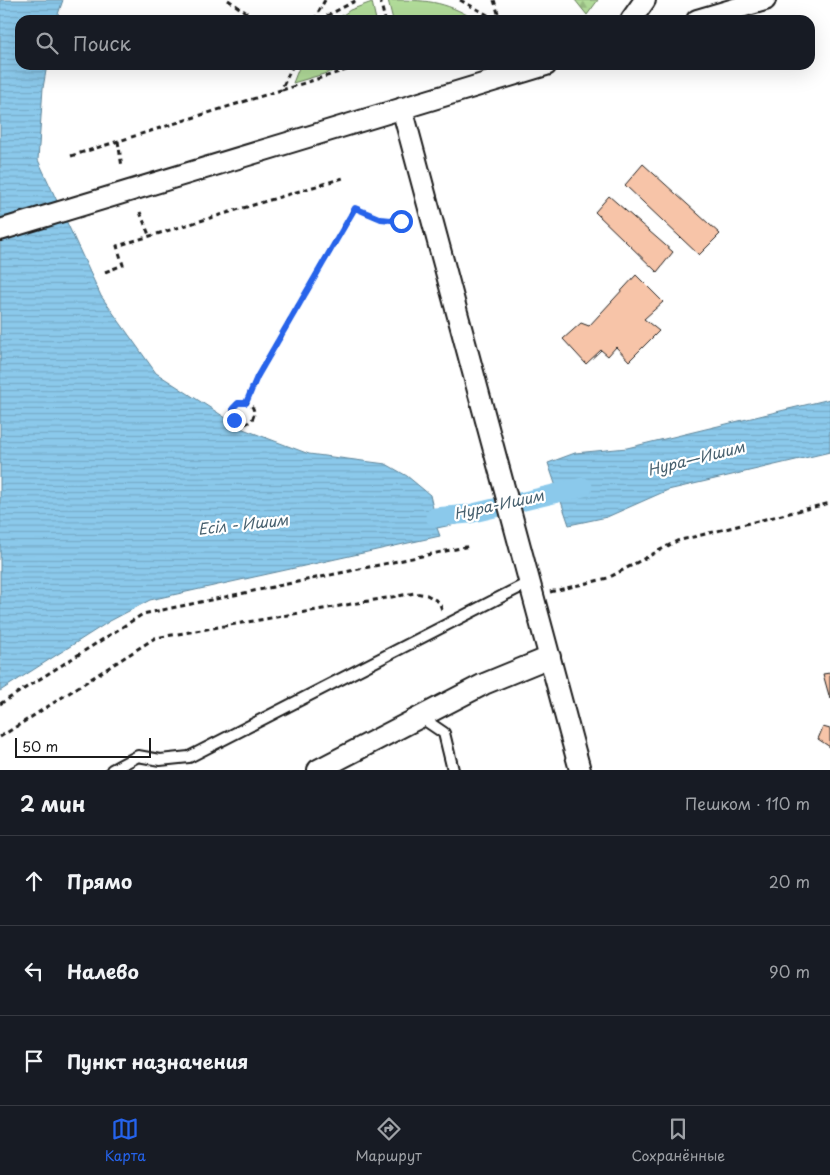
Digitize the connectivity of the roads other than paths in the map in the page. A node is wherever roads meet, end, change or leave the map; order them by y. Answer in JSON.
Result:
{"nodes":[{"id":1,"x":645,"y":0,"type":"edge"},
{"id":2,"x":765,"y":0,"type":"edge"},
{"id":3,"x":634,"y":15,"type":"edge"},
{"id":4,"x":714,"y":15,"type":"edge"},
{"id":5,"x":529,"y":70,"type":"edge"},
{"id":6,"x":402,"y":108,"type":"junction"},
{"id":7,"x":0,"y":230,"type":"edge"},
{"id":8,"x":532,"y":589,"type":"junction"},
{"id":9,"x":550,"y":657,"type":"junction"},
{"id":10,"x":419,"y":716,"type":"junction"},
{"id":11,"x":112,"y":770,"type":"edge"},
{"id":12,"x":318,"y":770,"type":"edge"},
{"id":13,"x":454,"y":770,"type":"edge"},
{"id":14,"x":580,"y":770,"type":"edge"}],
"edges":[{"from":1,"to":3,"type":"street"},
{"from":2,"to":4,"type":"street"},
{"from":5,"to":6,"type":"street"},
{"from":6,"to":7,"type":"street"},
{"from":6,"to":8,"type":"street"},
{"from":8,"to":9,"type":"street"},
{"from":8,"to":11,"type":"lane"},
{"from":9,"to":10,"type":"street"},
{"from":9,"to":14,"type":"street"},
{"from":10,"to":12,"type":"street"},
{"from":10,"to":13,"type":"lane"}]}
